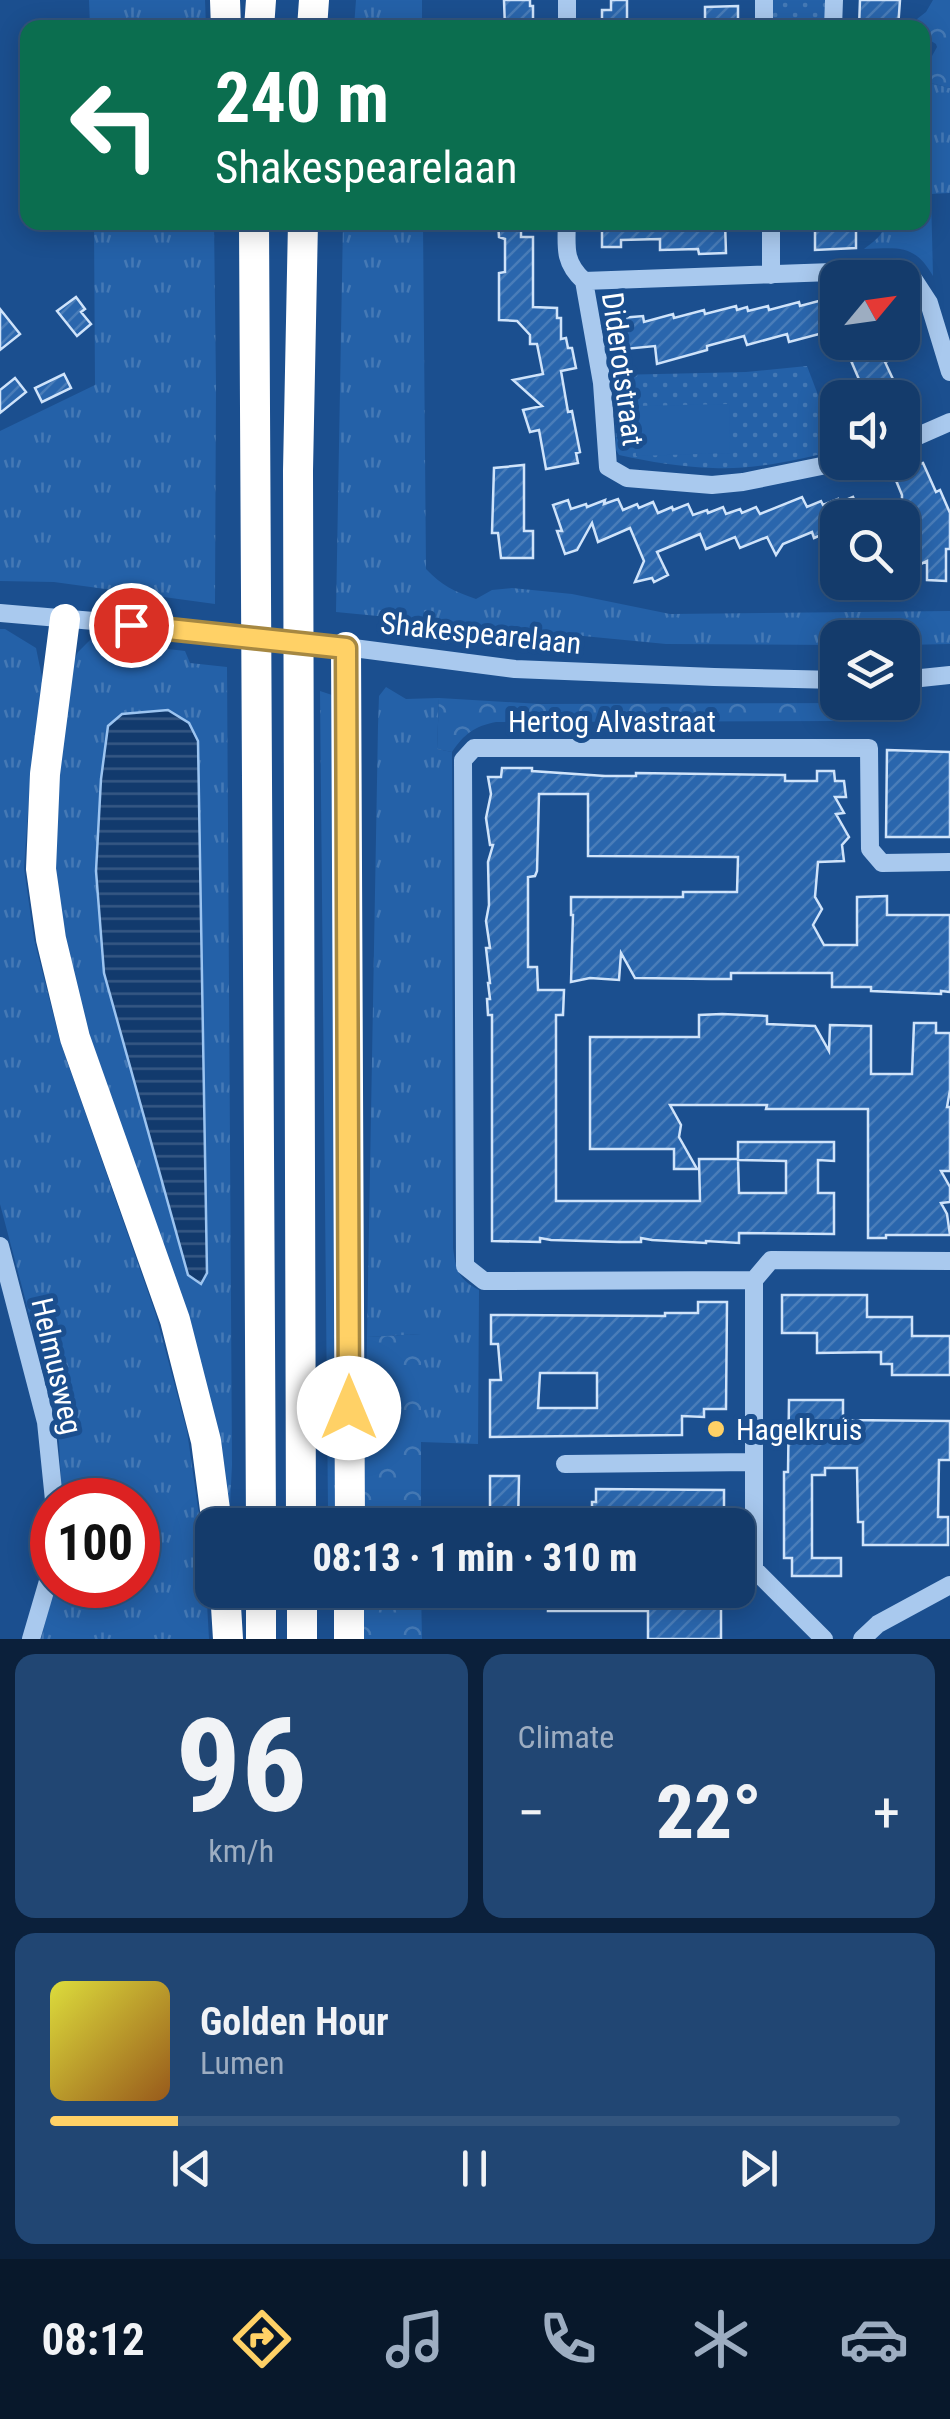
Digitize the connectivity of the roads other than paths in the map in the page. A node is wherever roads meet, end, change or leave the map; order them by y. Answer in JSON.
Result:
{"nodes":[{"id":1,"x":252,"y":230,"type":"edge"},
{"id":2,"x":304,"y":230,"type":"edge"},
{"id":3,"x":566,"y":230,"type":"edge"},
{"id":4,"x":771,"y":230,"type":"edge"},
{"id":5,"x":771,"y":274,"type":"junction"},
{"id":6,"x":584,"y":281,"type":"junction"},
{"id":7,"x":950,"y":372,"type":"edge"},
{"id":8,"x":950,"y":422,"type":"edge"},
{"id":9,"x":920,"y":435,"type":"edge"},
{"id":10,"x":820,"y":466,"type":"edge"},
{"id":11,"x":0,"y":614,"type":"edge"},
{"id":12,"x":66,"y":620,"type":"junction"},
{"id":13,"x":342,"y":647,"type":"junction"},
{"id":14,"x":950,"y":676,"type":"edge"},
{"id":15,"x":920,"y":679,"type":"edge"},
{"id":16,"x":820,"y":680,"type":"edge"},
{"id":17,"x":920,"y":682,"type":"edge"},
{"id":18,"x":950,"y":685,"type":"edge"},
{"id":19,"x":950,"y":862,"type":"edge"},
{"id":20,"x":0,"y":1246,"type":"edge"},
{"id":21,"x":950,"y":1261,"type":"edge"},
{"id":22,"x":754,"y":1280,"type":"junction"},
{"id":23,"x":754,"y":1462,"type":"junction"},
{"id":24,"x":565,"y":1464,"type":"dead end"},
{"id":25,"x":52,"y":1478,"type":"edge"},
{"id":26,"x":215,"y":1508,"type":"edge"},
{"id":27,"x":261,"y":1508,"type":"edge"},
{"id":28,"x":302,"y":1508,"type":"edge"},
{"id":29,"x":350,"y":1508,"type":"edge"},
{"id":30,"x":950,"y":1585,"type":"edge"},
{"id":31,"x":40,"y":1608,"type":"edge"},
{"id":32,"x":226,"y":1608,"type":"edge"},
{"id":33,"x":261,"y":1608,"type":"edge"},
{"id":34,"x":302,"y":1608,"type":"edge"},
{"id":35,"x":350,"y":1608,"type":"edge"},
{"id":36,"x":31,"y":1639,"type":"edge"},
{"id":37,"x":228,"y":1639,"type":"edge"},
{"id":38,"x":261,"y":1639,"type":"edge"},
{"id":39,"x":302,"y":1639,"type":"edge"},
{"id":40,"x":349,"y":1639,"type":"edge"},
{"id":41,"x":824,"y":1639,"type":"edge"},
{"id":42,"x":862,"y":1639,"type":"edge"}],
"edges":[{"from":1,"to":27,"type":"highway"},
{"from":2,"to":28,"type":"highway"},
{"from":3,"to":6,"type":"street"},
{"from":4,"to":5,"type":"street"},
{"from":5,"to":6,"type":"street"},
{"from":5,"to":7,"type":"street"},
{"from":6,"to":10,"type":"street","name":"Diderotstraat"},
{"from":8,"to":9,"type":"street"},
{"from":11,"to":12,"type":"street","name":"Shakespearelaan"},
{"from":12,"to":13,"type":"street","name":"Shakespearelaan","bridge":true},
{"from":12,"to":26,"type":"highway"},
{"from":13,"to":16,"type":"street","name":"Shakespearelaan"},
{"from":13,"to":29,"type":"highway"},
{"from":14,"to":15,"type":"street"},
{"from":17,"to":18,"type":"street"},
{"from":19,"to":22,"type":"street","name":"Hertog Alvastraat"},
{"from":20,"to":25,"type":"street","name":"Helmusweg"},
{"from":21,"to":22,"type":"street"},
{"from":22,"to":23,"type":"street"},
{"from":23,"to":24,"type":"street"},
{"from":23,"to":41,"type":"street"},
{"from":30,"to":42,"type":"street"},
{"from":31,"to":36,"type":"street"},
{"from":32,"to":37,"type":"highway"},
{"from":33,"to":38,"type":"highway"},
{"from":34,"to":39,"type":"highway"},
{"from":35,"to":40,"type":"highway"}]}
